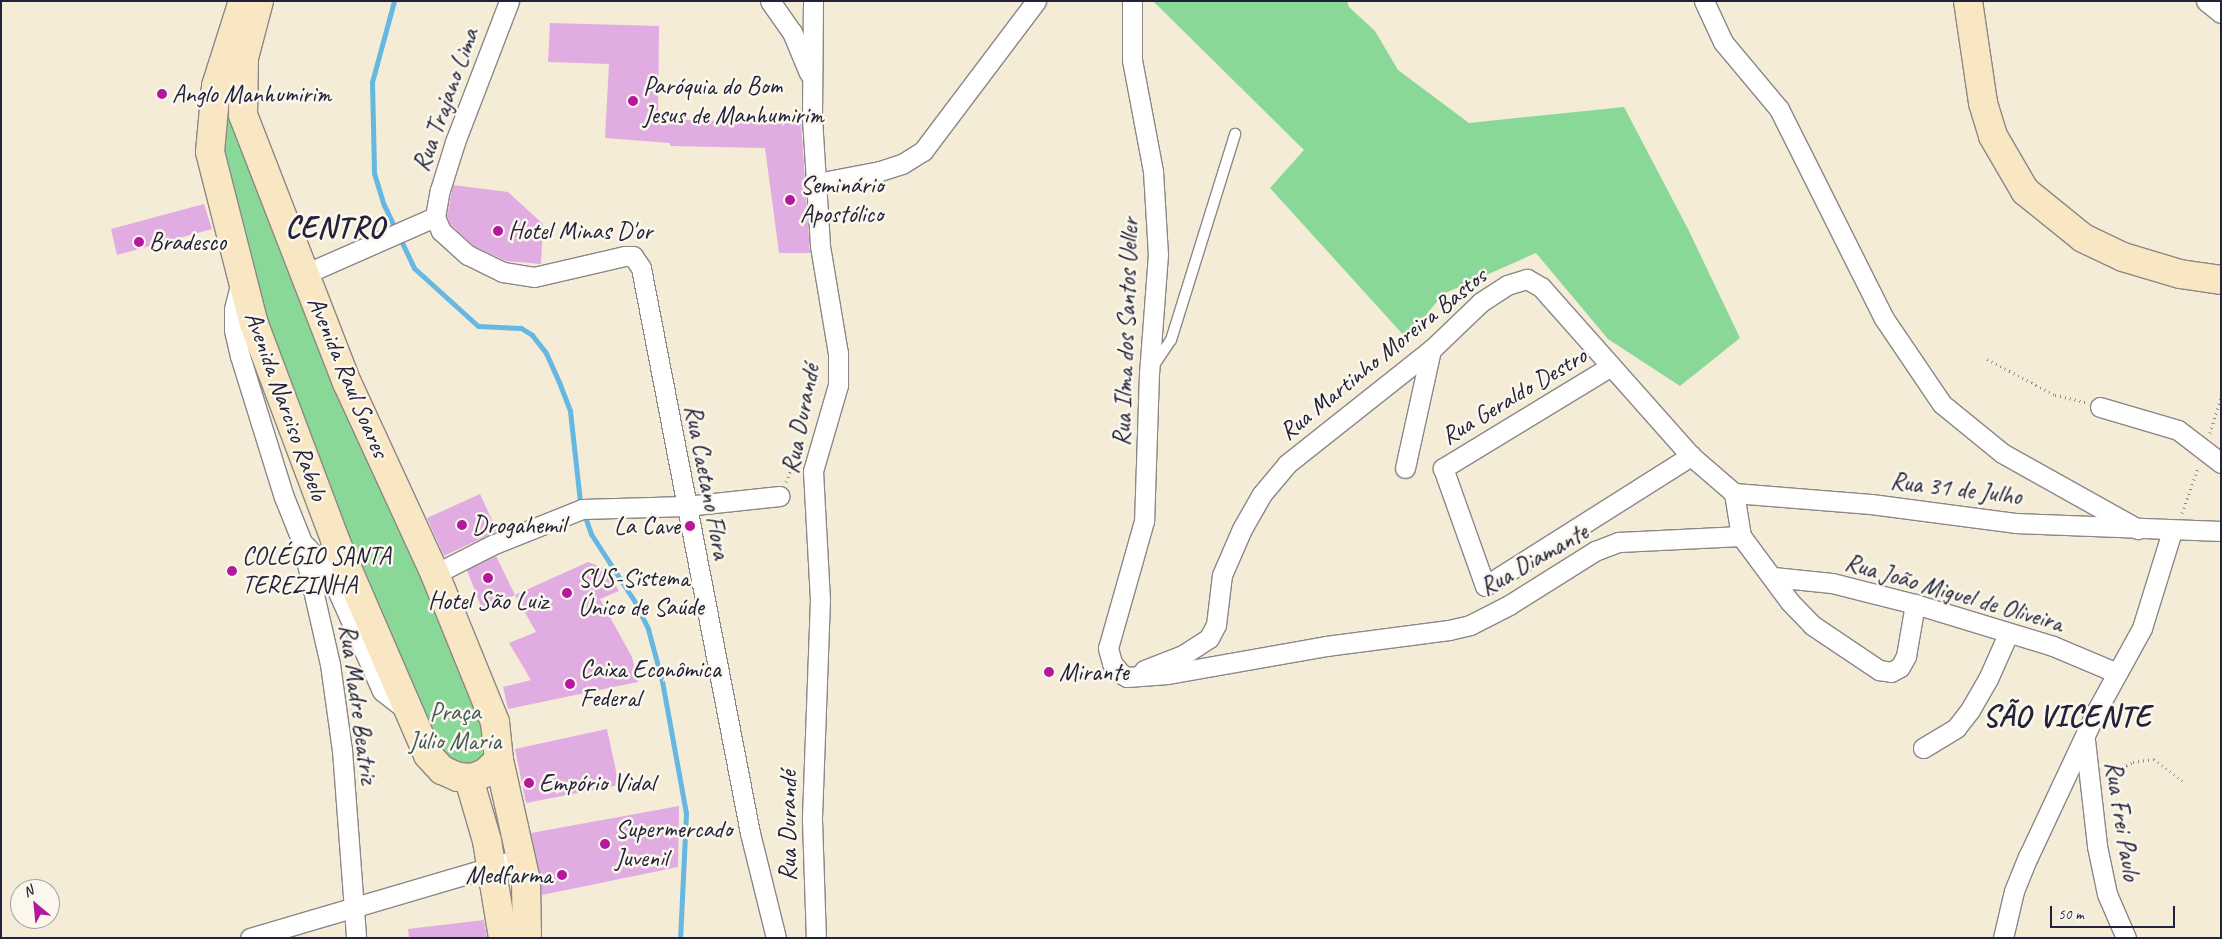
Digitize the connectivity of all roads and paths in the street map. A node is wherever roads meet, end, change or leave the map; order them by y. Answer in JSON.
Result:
{"nodes":[{"id":1,"x":243,"y":1,"type":"edge"},
{"id":2,"x":260,"y":1,"type":"edge"},
{"id":3,"x":510,"y":1,"type":"edge"},
{"id":4,"x":770,"y":1,"type":"edge"},
{"id":5,"x":813,"y":1,"type":"edge"},
{"id":6,"x":1036,"y":1,"type":"edge"},
{"id":7,"x":1132,"y":1,"type":"edge"},
{"id":8,"x":1704,"y":1,"type":"edge"},
{"id":9,"x":1968,"y":1,"type":"edge"},
{"id":10,"x":2206,"y":1,"type":"edge"},
{"id":11,"x":2221,"y":13,"type":"edge"},
{"id":12,"x":811,"y":79,"type":"junction"},
{"id":13,"x":243,"y":115,"type":"junction"},
{"id":14,"x":211,"y":117,"type":"junction"},
{"id":15,"x":1235,"y":134,"type":"dead end"},
{"id":16,"x":817,"y":183,"type":"junction"},
{"id":17,"x":430,"y":219,"type":"junction"},
{"id":18,"x":305,"y":274,"type":"junction"},
{"id":19,"x":241,"y":280,"type":"junction"},
{"id":20,"x":2221,"y":280,"type":"edge"},
{"id":21,"x":1431,"y":350,"type":"junction"},
{"id":22,"x":1987,"y":359,"type":"dead end"},
{"id":23,"x":1611,"y":366,"type":"junction"},
{"id":24,"x":1149,"y":373,"type":"junction"},
{"id":25,"x":2100,"y":407,"type":"joint"},
{"id":26,"x":1691,"y":456,"type":"junction"},
{"id":27,"x":2221,"y":463,"type":"edge"},
{"id":28,"x":1405,"y":468,"type":"dead end"},
{"id":29,"x":1734,"y":493,"type":"junction"},
{"id":30,"x":779,"y":496,"type":"dead end"},
{"id":31,"x":686,"y":506,"type":"junction"},
{"id":32,"x":2138,"y":529,"type":"junction"},
{"id":33,"x":2172,"y":531,"type":"junction"},
{"id":34,"x":2221,"y":531,"type":"edge"},
{"id":35,"x":1741,"y":536,"type":"junction"},
{"id":36,"x":302,"y":542,"type":"junction"},
{"id":37,"x":435,"y":574,"type":"junction"},
{"id":38,"x":1773,"y":577,"type":"junction"},
{"id":39,"x":1915,"y":604,"type":"junction"},
{"id":40,"x":2008,"y":634,"type":"junction"},
{"id":41,"x":2117,"y":673,"type":"junction"},
{"id":42,"x":1127,"y":677,"type":"junction"},
{"id":43,"x":409,"y":713,"type":"junction"},
{"id":44,"x":2085,"y":738,"type":"junction"},
{"id":45,"x":1923,"y":748,"type":"dead end"},
{"id":46,"x":499,"y":752,"type":"junction"},
{"id":47,"x":469,"y":778,"type":"junction"},
{"id":48,"x":2089,"y":780,"type":"junction"},
{"id":49,"x":2183,"y":782,"type":"dead end"},
{"id":50,"x":521,"y":858,"type":"junction"},
{"id":51,"x":492,"y":866,"type":"junction"},
{"id":52,"x":354,"y":908,"type":"junction"},
{"id":53,"x":250,"y":938,"type":"edge"},
{"id":54,"x":356,"y":938,"type":"edge"},
{"id":55,"x":503,"y":938,"type":"edge"},
{"id":56,"x":527,"y":938,"type":"edge"},
{"id":57,"x":776,"y":938,"type":"edge"},
{"id":58,"x":816,"y":938,"type":"edge"},
{"id":59,"x":2003,"y":938,"type":"edge"},
{"id":60,"x":2126,"y":938,"type":"edge"}],
"edges":[{"from":1,"to":14,"type":"street","name":"Avenida Narciso Rabelo"},
{"from":2,"to":13,"type":"street","name":"Avenida Raul Soares"},
{"from":3,"to":17,"type":"street","name":"Rua Trajano Lima"},
{"from":4,"to":12,"type":"street"},
{"from":5,"to":12,"type":"street","name":"Rua Durandé"},
{"from":6,"to":16,"type":"street"},
{"from":7,"to":24,"type":"street","name":"Rua Ilma dos Santos Ueller"},
{"from":8,"to":32,"type":"street"},
{"from":9,"to":20,"type":"street"},
{"from":10,"to":11,"type":"street"},
{"from":12,"to":16,"type":"street","name":"Rua Durandé"},
{"from":13,"to":14,"type":"street"},
{"from":13,"to":18,"type":"street","name":"Avenida Raul Soares"},
{"from":14,"to":19,"type":"street","name":"Avenida Narciso Rabelo"},
{"from":15,"to":24,"type":"lane"},
{"from":16,"to":58,"type":"street","name":"Rua Durandé"},
{"from":17,"to":18,"type":"street"},
{"from":17,"to":31,"type":"street","name":"Rua Caetano Flora"},
{"from":18,"to":37,"type":"street","name":"Avenida Raul Soares"},
{"from":19,"to":36,"type":"street","name":"Rua Madre Beatriz"},
{"from":19,"to":43,"type":"street","name":"Avenida Narciso Rabelo"},
{"from":21,"to":23,"type":"street","name":"Rua Martinho Moreira Bastos"},
{"from":21,"to":28,"type":"street"},
{"from":21,"to":42,"type":"street","name":"Rua Martinho Moreira Bastos"},
{"from":22,"to":25,"type":"path"},
{"from":23,"to":26,"type":"street","name":"Rua Martinho Moreira Bastos"},
{"from":23,"to":26,"type":"street","name":"Rua Geraldo Destro"},
{"from":24,"to":42,"type":"street","name":"Rua Ilma dos Santos Ueller"},
{"from":25,"to":27,"type":"street"},
{"from":26,"to":29,"type":"street","name":"Rua Martinho Moreira Bastos"},
{"from":29,"to":32,"type":"street","name":"Rua 31 de Julho"},
{"from":29,"to":35,"type":"street"},
{"from":30,"to":31,"type":"street"},
{"from":31,"to":37,"type":"street"},
{"from":31,"to":57,"type":"street","name":"Rua Caetano Flora"},
{"from":32,"to":33,"type":"street","name":"Rua 31 de Julho"},
{"from":33,"to":34,"type":"street","name":"Rua 31 de Julho"},
{"from":33,"to":41,"type":"street"},
{"from":35,"to":38,"type":"street"},
{"from":35,"to":42,"type":"street","name":"Rua Diamante"},
{"from":36,"to":43,"type":"street"},
{"from":36,"to":52,"type":"street","name":"Rua Madre Beatriz"},
{"from":37,"to":46,"type":"street","name":"Avenida Raul Soares"},
{"from":38,"to":39,"type":"street","name":"Rua João Miguel de Oliveira"},
{"from":38,"to":39,"type":"street"},
{"from":39,"to":40,"type":"street","name":"Rua João Miguel de Oliveira"},
{"from":40,"to":41,"type":"street","name":"Rua João Miguel de Oliveira"},
{"from":40,"to":45,"type":"street"},
{"from":41,"to":44,"type":"street"},
{"from":43,"to":47,"type":"street","name":"Avenida Narciso Rabelo"},
{"from":44,"to":48,"type":"street","name":"Rua Frei Paulo"},
{"from":44,"to":59,"type":"street"},
{"from":46,"to":47,"type":"street"},
{"from":46,"to":50,"type":"street","name":"Avenida Raul Soares"},
{"from":47,"to":51,"type":"street"},
{"from":48,"to":49,"type":"path"},
{"from":48,"to":60,"type":"street","name":"Rua Frei Paulo"},
{"from":50,"to":51,"type":"street"},
{"from":50,"to":56,"type":"street","name":"Avenida Raul Soares"},
{"from":51,"to":52,"type":"street"},
{"from":51,"to":55,"type":"street"},
{"from":52,"to":53,"type":"street"},
{"from":52,"to":54,"type":"street","name":"Rua Madre Beatriz"}]}
